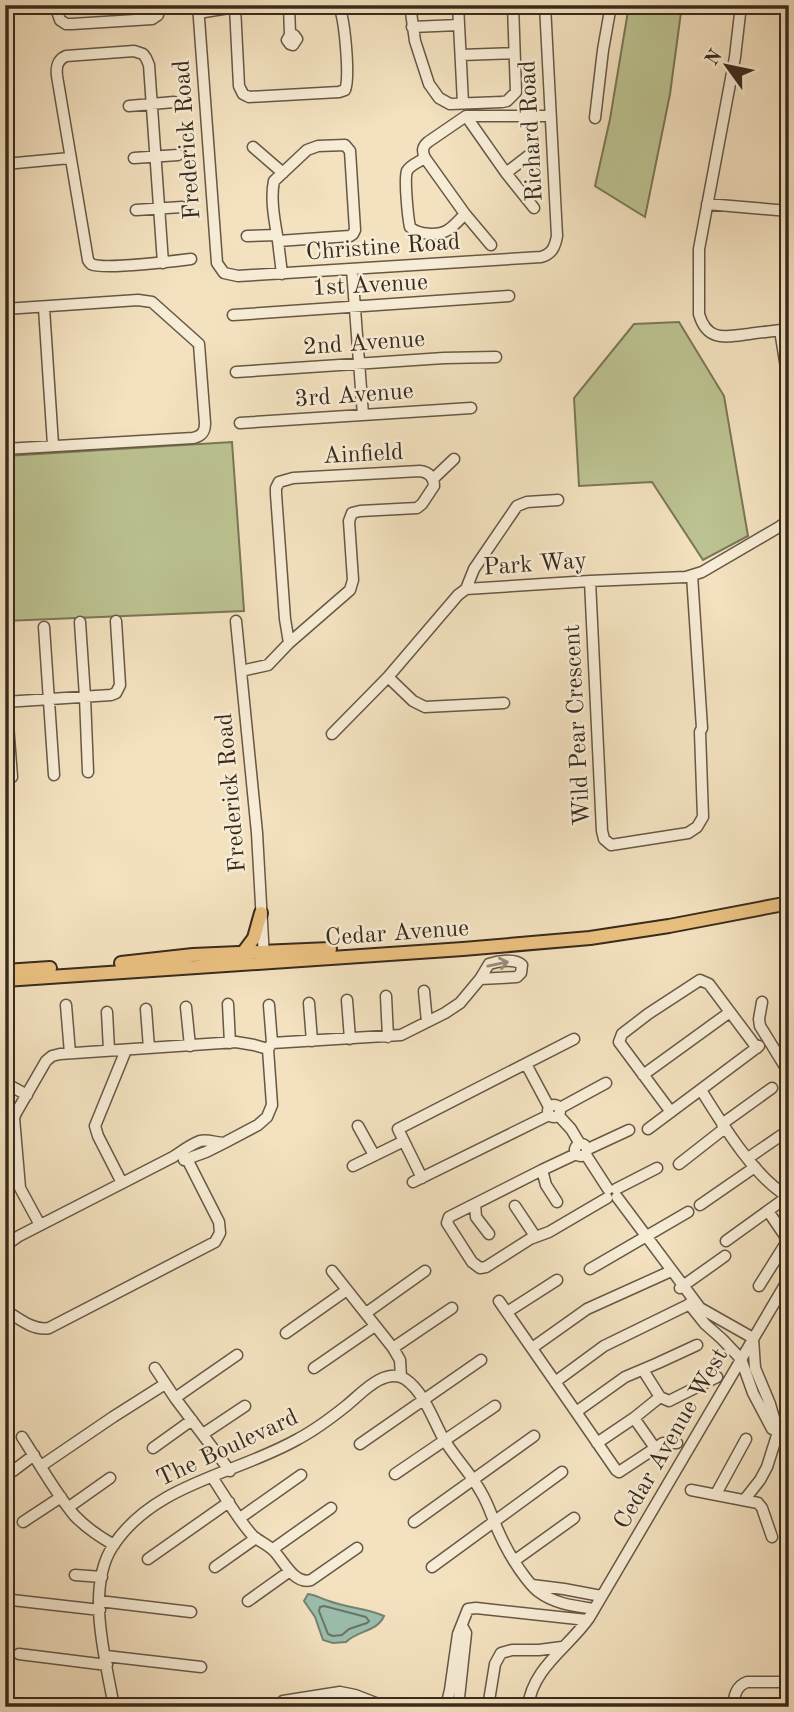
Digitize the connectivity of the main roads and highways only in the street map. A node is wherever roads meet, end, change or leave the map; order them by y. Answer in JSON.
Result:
{"nodes":[{"id":1,"x":789,"y":901,"type":"edge"},
{"id":2,"x":261,"y":913,"type":"road end"},
{"id":3,"x":242,"y":954,"type":"junction"},
{"id":4,"x":264,"y":958,"type":"junction"},
{"id":5,"x":5,"y":971,"type":"edge"},
{"id":6,"x":5,"y":980,"type":"edge"}],
"edges":[{"from":1,"to":4,"type":"main road","name":"Cedar Avenue"},
{"from":2,"to":3,"type":"main road"},
{"from":3,"to":4,"type":"main road","name":"Cedar Avenue"},
{"from":3,"to":5,"type":"main road","name":"Cedar Avenue"},
{"from":4,"to":6,"type":"main road","name":"Cedar Avenue"}]}
